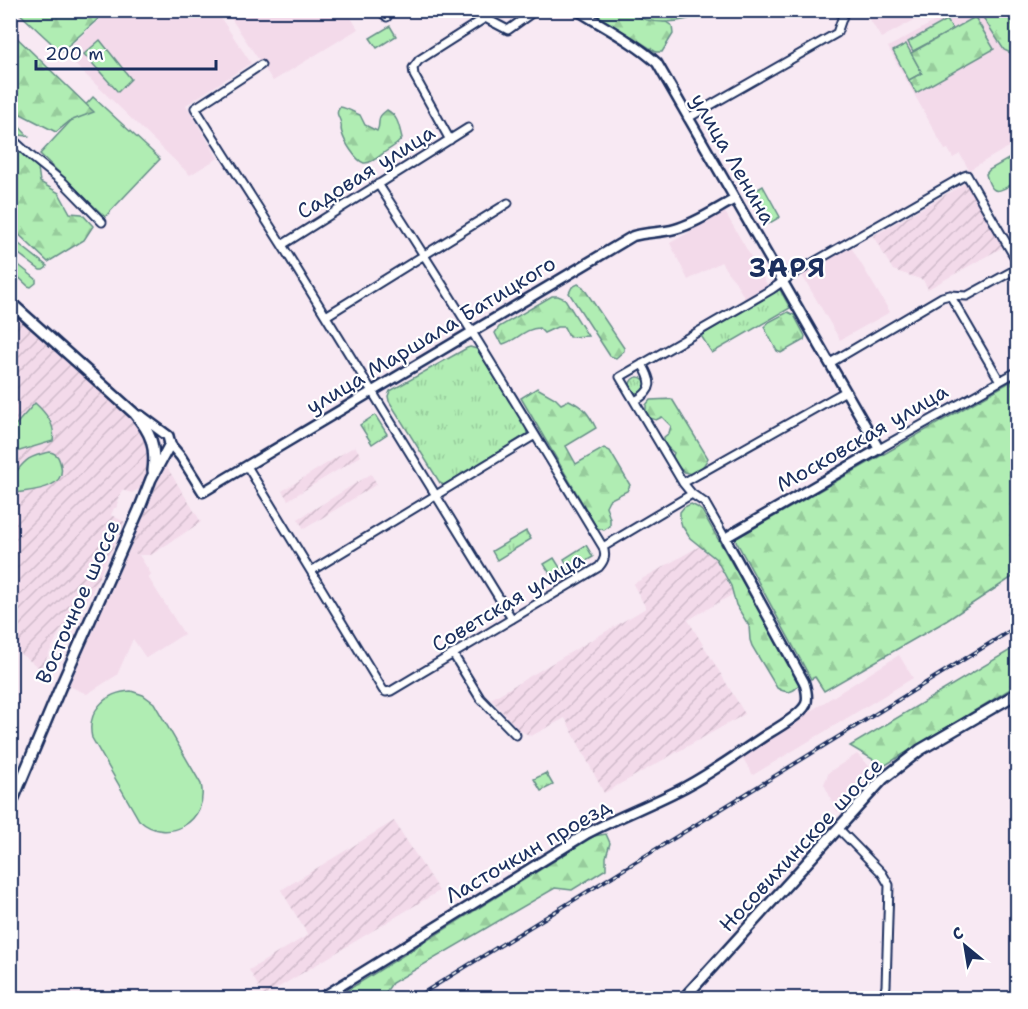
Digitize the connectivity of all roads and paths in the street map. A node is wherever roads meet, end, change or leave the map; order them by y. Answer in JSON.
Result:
{"nodes":[{"id":1,"x":379,"y":10,"type":"edge"},
{"id":2,"x":536,"y":10,"type":"edge"},
{"id":3,"x":577,"y":10,"type":"edge"},
{"id":4,"x":845,"y":10,"type":"edge"},
{"id":5,"x":387,"y":16,"type":"dead end"},
{"id":6,"x":261,"y":65,"type":"dead end"},
{"id":7,"x":688,"y":118,"type":"junction"},
{"id":8,"x":468,"y":128,"type":"dead end"},
{"id":9,"x":10,"y":137,"type":"edge"},
{"id":10,"x":450,"y":140,"type":"junction"},
{"id":11,"x":378,"y":184,"type":"junction"},
{"id":12,"x":735,"y":199,"type":"junction"},
{"id":13,"x":508,"y":203,"type":"dead end"},
{"id":14,"x":102,"y":222,"type":"dead end"},
{"id":15,"x":282,"y":245,"type":"junction"},
{"id":16,"x":425,"y":255,"type":"junction"},
{"id":17,"x":1017,"y":263,"type":"edge"},
{"id":18,"x":1017,"y":268,"type":"edge"},
{"id":19,"x":783,"y":282,"type":"junction"},
{"id":20,"x":950,"y":295,"type":"junction"},
{"id":21,"x":10,"y":302,"type":"edge"},
{"id":22,"x":326,"y":316,"type":"junction"},
{"id":23,"x":472,"y":332,"type":"junction"},
{"id":24,"x":642,"y":363,"type":"junction"},
{"id":25,"x":830,"y":363,"type":"junction"},
{"id":26,"x":1017,"y":371,"type":"edge"},
{"id":27,"x":1000,"y":381,"type":"junction"},
{"id":28,"x":372,"y":391,"type":"junction"},
{"id":29,"x":846,"y":391,"type":"junction"},
{"id":30,"x":634,"y":401,"type":"junction"},
{"id":31,"x":123,"y":403,"type":"junction"},
{"id":32,"x":535,"y":435,"type":"junction"},
{"id":33,"x":169,"y":442,"type":"junction"},
{"id":34,"x":153,"y":443,"type":"junction"},
{"id":35,"x":879,"y":449,"type":"junction"},
{"id":36,"x":247,"y":466,"type":"junction"},
{"id":37,"x":151,"y":479,"type":"junction"},
{"id":38,"x":683,"y":483,"type":"junction"},
{"id":39,"x":692,"y":494,"type":"junction"},
{"id":40,"x":437,"y":495,"type":"junction"},
{"id":41,"x":725,"y":538,"type":"junction"},
{"id":42,"x":603,"y":547,"type":"junction"},
{"id":43,"x":311,"y":571,"type":"junction"},
{"id":44,"x":512,"y":619,"type":"junction"},
{"id":45,"x":453,"y":654,"type":"junction"},
{"id":46,"x":1017,"y":694,"type":"edge"},
{"id":47,"x":516,"y":735,"type":"dead end"},
{"id":48,"x":10,"y":807,"type":"edge"},
{"id":49,"x":838,"y":828,"type":"junction"},
{"id":50,"x":321,"y":999,"type":"edge"},
{"id":51,"x":684,"y":999,"type":"edge"},
{"id":52,"x":883,"y":999,"type":"edge"}],
"edges":[{"from":1,"to":5,"type":"street"},
{"from":2,"to":10,"type":"street"},
{"from":3,"to":7,"type":"street","name":"улица Ленина"},
{"from":4,"to":7,"type":"street"},
{"from":6,"to":15,"type":"street"},
{"from":7,"to":12,"type":"street","name":"улица Ленина"},
{"from":8,"to":10,"type":"street","name":"Садовая улица"},
{"from":9,"to":14,"type":"street"},
{"from":10,"to":11,"type":"street","name":"Садовая улица"},
{"from":11,"to":15,"type":"street","name":"Садовая улица"},
{"from":11,"to":16,"type":"street"},
{"from":12,"to":19,"type":"street","name":"улица Ленина"},
{"from":12,"to":23,"type":"street","name":"улица Маршала Батицкого"},
{"from":13,"to":16,"type":"street"},
{"from":15,"to":22,"type":"street"},
{"from":16,"to":22,"type":"street"},
{"from":16,"to":23,"type":"street"},
{"from":17,"to":19,"type":"street"},
{"from":18,"to":20,"type":"street"},
{"from":19,"to":24,"type":"street"},
{"from":19,"to":25,"type":"street","name":"улица Ленина"},
{"from":20,"to":25,"type":"street"},
{"from":20,"to":27,"type":"street"},
{"from":21,"to":31,"type":"main road"},
{"from":22,"to":28,"type":"street"},
{"from":23,"to":28,"type":"street","name":"улица Маршала Батицкого"},
{"from":23,"to":32,"type":"street"},
{"from":24,"to":30,"type":"street"},
{"from":24,"to":30,"type":"street"},
{"from":25,"to":29,"type":"street","name":"улица Ленина"},
{"from":26,"to":27,"type":"street","name":"Московская улица"},
{"from":27,"to":35,"type":"street","name":"Московская улица"},
{"from":28,"to":36,"type":"street","name":"улица Маршала Батицкого"},
{"from":28,"to":40,"type":"street"},
{"from":29,"to":35,"type":"street","name":"улица Ленина"},
{"from":29,"to":38,"type":"street"},
{"from":30,"to":38,"type":"street"},
{"from":31,"to":33,"type":"main road"},
{"from":31,"to":34,"type":"main road"},
{"from":32,"to":40,"type":"street"},
{"from":32,"to":42,"type":"street"},
{"from":33,"to":34,"type":"main road"},
{"from":33,"to":34,"type":"main road"},
{"from":33,"to":36,"type":"street","name":"улица Маршала Батицкого"},
{"from":33,"to":37,"type":"main road","name":"Восточное шоссе"},
{"from":34,"to":37,"type":"main road","name":"Восточное шоссе"},
{"from":35,"to":41,"type":"street","name":"Московская улица"},
{"from":36,"to":43,"type":"street"},
{"from":37,"to":48,"type":"main road","name":"Восточное шоссе"},
{"from":38,"to":39,"type":"street"},
{"from":39,"to":41,"type":"street"},
{"from":39,"to":42,"type":"street","name":"Советская улица"},
{"from":40,"to":43,"type":"street"},
{"from":40,"to":44,"type":"street"},
{"from":41,"to":50,"type":"street","name":"Ласточкин проезд"},
{"from":42,"to":44,"type":"street","name":"Советская улица"},
{"from":43,"to":45,"type":"street","name":"Советская улица"},
{"from":44,"to":45,"type":"street","name":"Советская улица"},
{"from":45,"to":47,"type":"street"},
{"from":46,"to":49,"type":"main road","name":"Носовихинское шоссе"},
{"from":49,"to":51,"type":"main road","name":"Носовихинское шоссе"},
{"from":49,"to":52,"type":"street"}]}
